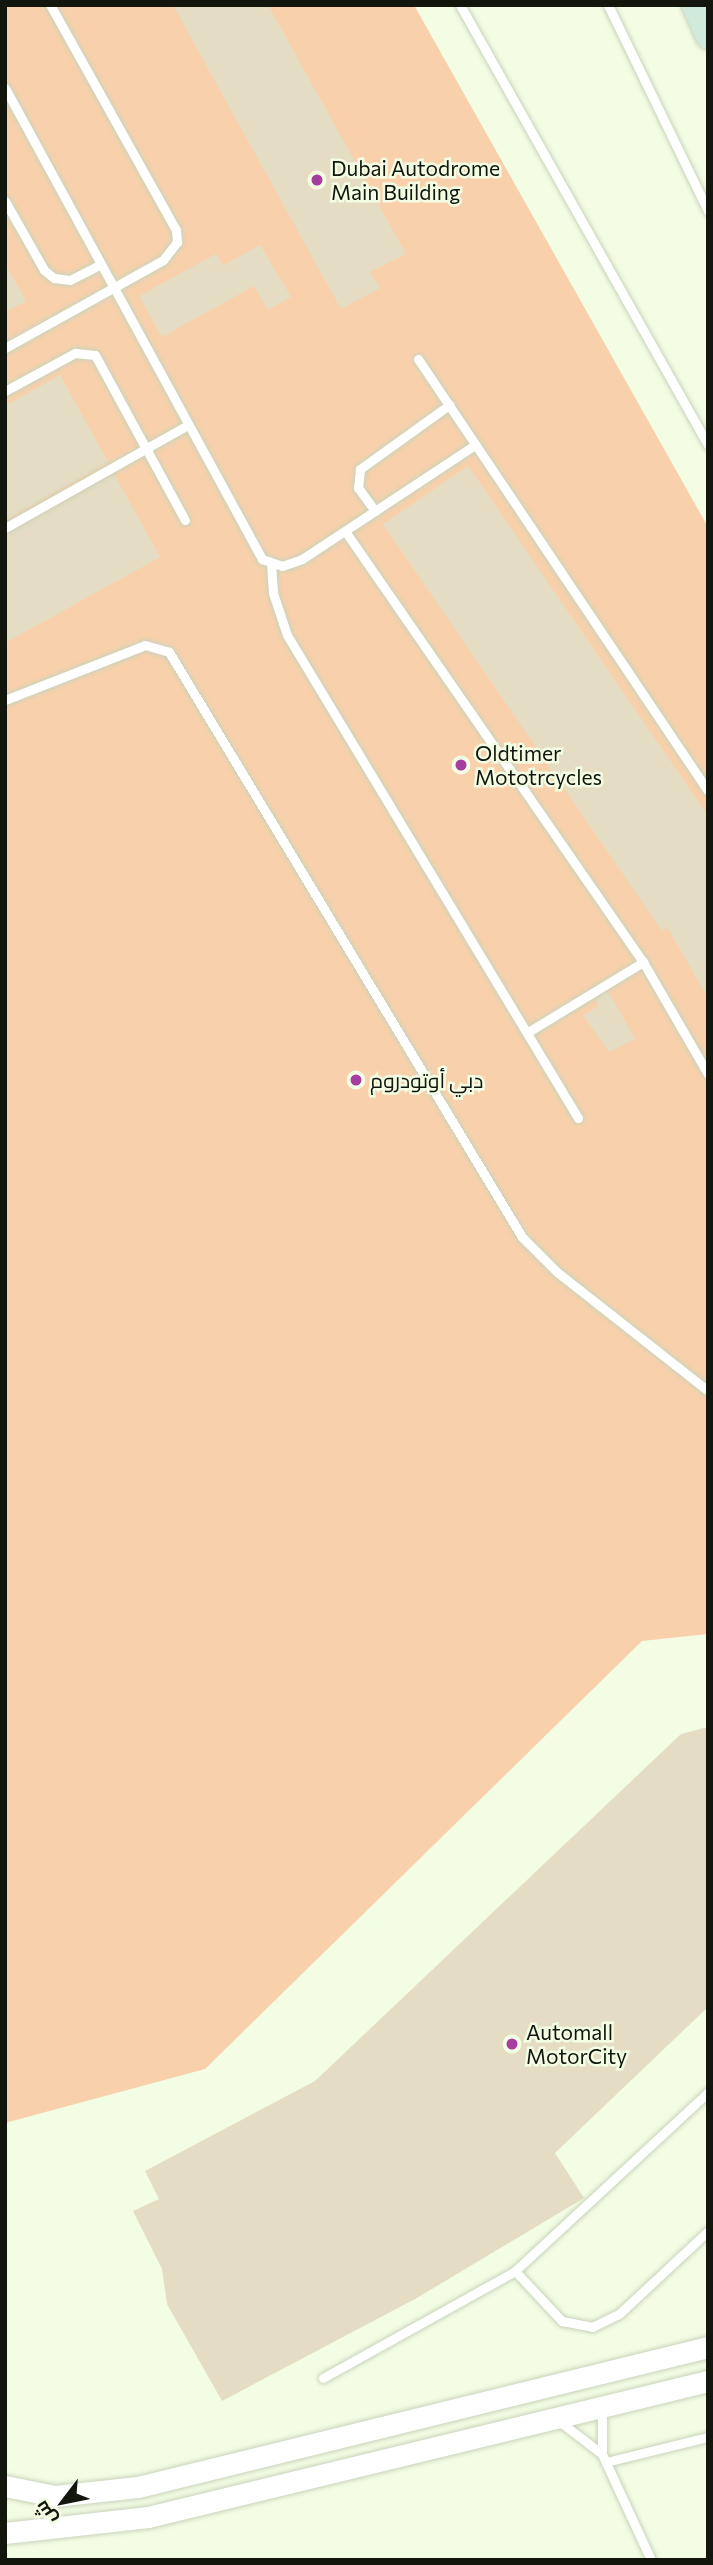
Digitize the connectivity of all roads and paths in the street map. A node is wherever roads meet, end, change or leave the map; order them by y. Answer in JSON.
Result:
{"nodes":[{"id":1,"x":50,"y":5,"type":"edge"},
{"id":2,"x":460,"y":5,"type":"edge"},
{"id":3,"x":608,"y":5,"type":"edge"},
{"id":4,"x":694,"y":5,"type":"edge"},
{"id":5,"x":708,"y":37,"type":"edge"},
{"id":6,"x":5,"y":88,"type":"edge"},
{"id":7,"x":5,"y":201,"type":"edge"},
{"id":8,"x":708,"y":211,"type":"edge"},
{"id":9,"x":99,"y":264,"type":"junction"},
{"id":10,"x":112,"y":289,"type":"junction"},
{"id":11,"x":5,"y":348,"type":"edge"},
{"id":12,"x":418,"y":359,"type":"dead end"},
{"id":13,"x":5,"y":391,"type":"edge"},
{"id":14,"x":449,"y":405,"type":"junction"},
{"id":15,"x":186,"y":426,"type":"junction"},
{"id":16,"x":475,"y":445,"type":"junction"},
{"id":17,"x":708,"y":445,"type":"edge"},
{"id":18,"x":147,"y":448,"type":"junction"},
{"id":19,"x":375,"y":511,"type":"junction"},
{"id":20,"x":185,"y":520,"type":"dead end"},
{"id":21,"x":5,"y":528,"type":"edge"},
{"id":22,"x":345,"y":531,"type":"junction"},
{"id":23,"x":271,"y":564,"type":"junction"},
{"id":24,"x":5,"y":700,"type":"edge"},
{"id":25,"x":708,"y":791,"type":"edge"},
{"id":26,"x":643,"y":962,"type":"junction"},
{"id":27,"x":528,"y":1032,"type":"junction"},
{"id":28,"x":708,"y":1074,"type":"edge"},
{"id":29,"x":578,"y":1118,"type":"dead end"},
{"id":30,"x":708,"y":1391,"type":"edge"},
{"id":31,"x":708,"y":2092,"type":"edge"},
{"id":32,"x":708,"y":2231,"type":"edge"},
{"id":33,"x":514,"y":2271,"type":"junction"},
{"id":34,"x":708,"y":2347,"type":"edge"},
{"id":35,"x":323,"y":2378,"type":"dead end"},
{"id":36,"x":708,"y":2381,"type":"edge"},
{"id":37,"x":602,"y":2409,"type":"junction"},
{"id":38,"x":556,"y":2420,"type":"junction"},
{"id":39,"x":708,"y":2437,"type":"edge"},
{"id":40,"x":604,"y":2458,"type":"junction"},
{"id":41,"x":5,"y":2486,"type":"edge"},
{"id":42,"x":5,"y":2533,"type":"edge"},
{"id":43,"x":651,"y":2560,"type":"edge"}],
"edges":[{"from":1,"to":10,"type":"lane"},
{"from":2,"to":17,"type":"lane"},
{"from":3,"to":8,"type":"lane"},
{"from":4,"to":5,"type":"main road"},
{"from":6,"to":9,"type":"lane"},
{"from":7,"to":9,"type":"lane"},
{"from":9,"to":10,"type":"lane"},
{"from":10,"to":11,"type":"lane"},
{"from":10,"to":15,"type":"lane"},
{"from":12,"to":14,"type":"lane"},
{"from":13,"to":18,"type":"lane"},
{"from":14,"to":16,"type":"lane"},
{"from":14,"to":19,"type":"lane"},
{"from":15,"to":18,"type":"lane"},
{"from":15,"to":23,"type":"lane"},
{"from":16,"to":19,"type":"lane"},
{"from":16,"to":25,"type":"lane"},
{"from":18,"to":20,"type":"lane"},
{"from":18,"to":21,"type":"lane"},
{"from":19,"to":22,"type":"lane"},
{"from":22,"to":23,"type":"lane"},
{"from":22,"to":26,"type":"lane"},
{"from":23,"to":27,"type":"lane"},
{"from":24,"to":30,"type":"lane"},
{"from":26,"to":27,"type":"lane"},
{"from":26,"to":28,"type":"lane"},
{"from":27,"to":29,"type":"lane"},
{"from":31,"to":33,"type":"lane"},
{"from":32,"to":33,"type":"lane"},
{"from":33,"to":35,"type":"lane"},
{"from":34,"to":41,"type":"street"},
{"from":36,"to":37,"type":"street"},
{"from":37,"to":38,"type":"street"},
{"from":37,"to":40,"type":"lane"},
{"from":38,"to":40,"type":"lane"},
{"from":38,"to":42,"type":"street"},
{"from":39,"to":40,"type":"lane"},
{"from":40,"to":43,"type":"lane"}]}
